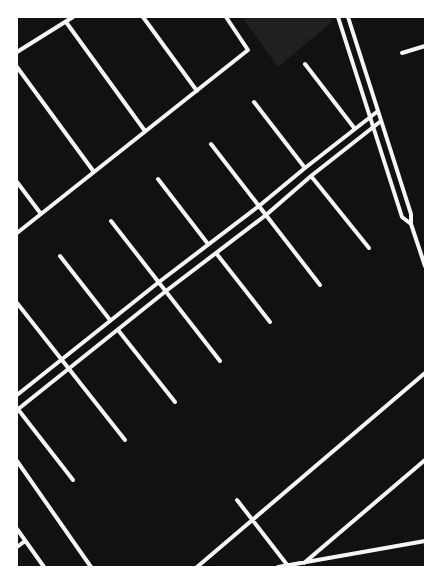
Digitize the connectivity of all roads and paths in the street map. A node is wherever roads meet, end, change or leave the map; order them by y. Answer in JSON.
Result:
{"nodes":[{"id":1,"x":73,"y":17,"type":"edge"},
{"id":2,"x":143,"y":17,"type":"edge"},
{"id":3,"x":226,"y":17,"type":"edge"},
{"id":4,"x":338,"y":17,"type":"edge"},
{"id":5,"x":348,"y":17,"type":"edge"},
{"id":6,"x":66,"y":22,"type":"junction"},
{"id":7,"x":425,"y":46,"type":"edge"},
{"id":8,"x":17,"y":52,"type":"edge"},
{"id":9,"x":402,"y":53,"type":"dead end"},
{"id":10,"x":304,"y":64,"type":"dead end"},
{"id":11,"x":17,"y":67,"type":"edge"},
{"id":12,"x":197,"y":91,"type":"junction"},
{"id":13,"x":254,"y":102,"type":"dead end"},
{"id":14,"x":378,"y":112,"type":"junction"},
{"id":15,"x":370,"y":118,"type":"junction"},
{"id":16,"x":381,"y":121,"type":"junction"},
{"id":17,"x":374,"y":127,"type":"junction"},
{"id":18,"x":355,"y":129,"type":"junction"},
{"id":19,"x":145,"y":131,"type":"junction"},
{"id":20,"x":211,"y":144,"type":"dead end"},
{"id":21,"x":305,"y":168,"type":"junction"},
{"id":22,"x":94,"y":172,"type":"junction"},
{"id":23,"x":311,"y":176,"type":"junction"},
{"id":24,"x":158,"y":179,"type":"dead end"},
{"id":25,"x":17,"y":182,"type":"edge"},
{"id":26,"x":259,"y":206,"type":"junction"},
{"id":27,"x":41,"y":214,"type":"junction"},
{"id":28,"x":266,"y":215,"type":"junction"},
{"id":29,"x":111,"y":221,"type":"dead end"},
{"id":30,"x":411,"y":224,"type":"junction"},
{"id":31,"x":17,"y":233,"type":"edge"},
{"id":32,"x":208,"y":244,"type":"junction"},
{"id":33,"x":370,"y":248,"type":"dead end"},
{"id":34,"x":216,"y":253,"type":"junction"},
{"id":35,"x":60,"y":256,"type":"dead end"},
{"id":36,"x":425,"y":266,"type":"edge"},
{"id":37,"x":159,"y":282,"type":"junction"},
{"id":38,"x":320,"y":285,"type":"dead end"},
{"id":39,"x":166,"y":291,"type":"junction"},
{"id":40,"x":17,"y":303,"type":"edge"},
{"id":41,"x":110,"y":320,"type":"junction"},
{"id":42,"x":270,"y":322,"type":"dead end"},
{"id":43,"x":118,"y":330,"type":"junction"},
{"id":44,"x":61,"y":359,"type":"junction"},
{"id":45,"x":220,"y":361,"type":"dead end"},
{"id":46,"x":69,"y":369,"type":"junction"},
{"id":47,"x":425,"y":373,"type":"edge"},
{"id":48,"x":17,"y":395,"type":"edge"},
{"id":49,"x":175,"y":402,"type":"dead end"},
{"id":50,"x":17,"y":409,"type":"edge"},
{"id":51,"x":124,"y":440,"type":"dead end"},
{"id":52,"x":425,"y":460,"type":"edge"},
{"id":53,"x":17,"y":461,"type":"edge"},
{"id":54,"x":73,"y":480,"type":"dead end"},
{"id":55,"x":237,"y":500,"type":"dead end"},
{"id":56,"x":253,"y":520,"type":"junction"},
{"id":57,"x":17,"y":530,"type":"edge"},
{"id":58,"x":25,"y":541,"type":"junction"},
{"id":59,"x":425,"y":541,"type":"edge"},
{"id":60,"x":17,"y":547,"type":"edge"},
{"id":61,"x":304,"y":563,"type":"junction"},
{"id":62,"x":288,"y":566,"type":"junction"},
{"id":63,"x":44,"y":567,"type":"edge"},
{"id":64,"x":91,"y":567,"type":"edge"},
{"id":65,"x":197,"y":567,"type":"edge"},
{"id":66,"x":278,"y":567,"type":"edge"}],
"edges":[{"from":1,"to":6,"type":"street"},
{"from":2,"to":12,"type":"street"},
{"from":3,"to":12,"type":"street"},
{"from":4,"to":15,"type":"street"},
{"from":5,"to":14,"type":"street"},
{"from":6,"to":8,"type":"street"},
{"from":6,"to":19,"type":"street"},
{"from":7,"to":9,"type":"street"},
{"from":10,"to":18,"type":"street"},
{"from":11,"to":22,"type":"street"},
{"from":12,"to":19,"type":"street"},
{"from":13,"to":21,"type":"street"},
{"from":14,"to":15,"type":"street"},
{"from":14,"to":16,"type":"street"},
{"from":15,"to":17,"type":"street"},
{"from":15,"to":18,"type":"street"},
{"from":16,"to":17,"type":"street"},
{"from":16,"to":30,"type":"street"},
{"from":17,"to":23,"type":"street"},
{"from":17,"to":30,"type":"street"},
{"from":18,"to":21,"type":"street"},
{"from":19,"to":22,"type":"street"},
{"from":20,"to":26,"type":"street"},
{"from":21,"to":26,"type":"street"},
{"from":22,"to":27,"type":"street"},
{"from":23,"to":28,"type":"street"},
{"from":23,"to":33,"type":"street"},
{"from":24,"to":32,"type":"street"},
{"from":25,"to":27,"type":"street"},
{"from":26,"to":28,"type":"street"},
{"from":26,"to":32,"type":"street"},
{"from":27,"to":31,"type":"street"},
{"from":28,"to":34,"type":"street"},
{"from":28,"to":38,"type":"street"},
{"from":29,"to":37,"type":"street"},
{"from":30,"to":36,"type":"street"},
{"from":32,"to":37,"type":"street"},
{"from":34,"to":39,"type":"street"},
{"from":34,"to":42,"type":"street"},
{"from":35,"to":41,"type":"street"},
{"from":37,"to":39,"type":"street"},
{"from":37,"to":41,"type":"street"},
{"from":39,"to":43,"type":"street"},
{"from":39,"to":45,"type":"street"},
{"from":40,"to":44,"type":"street"},
{"from":41,"to":44,"type":"street"},
{"from":43,"to":46,"type":"street"},
{"from":43,"to":49,"type":"street"},
{"from":44,"to":46,"type":"street"},
{"from":44,"to":48,"type":"street"},
{"from":46,"to":50,"type":"street"},
{"from":46,"to":51,"type":"street"},
{"from":47,"to":56,"type":"street"},
{"from":50,"to":54,"type":"street"},
{"from":52,"to":61,"type":"street"},
{"from":53,"to":64,"type":"street"},
{"from":55,"to":56,"type":"street"},
{"from":56,"to":62,"type":"street"},
{"from":56,"to":65,"type":"street"},
{"from":57,"to":58,"type":"street"},
{"from":58,"to":60,"type":"street"},
{"from":58,"to":63,"type":"street"},
{"from":59,"to":61,"type":"street"},
{"from":61,"to":62,"type":"street"},
{"from":62,"to":66,"type":"street"}]}
